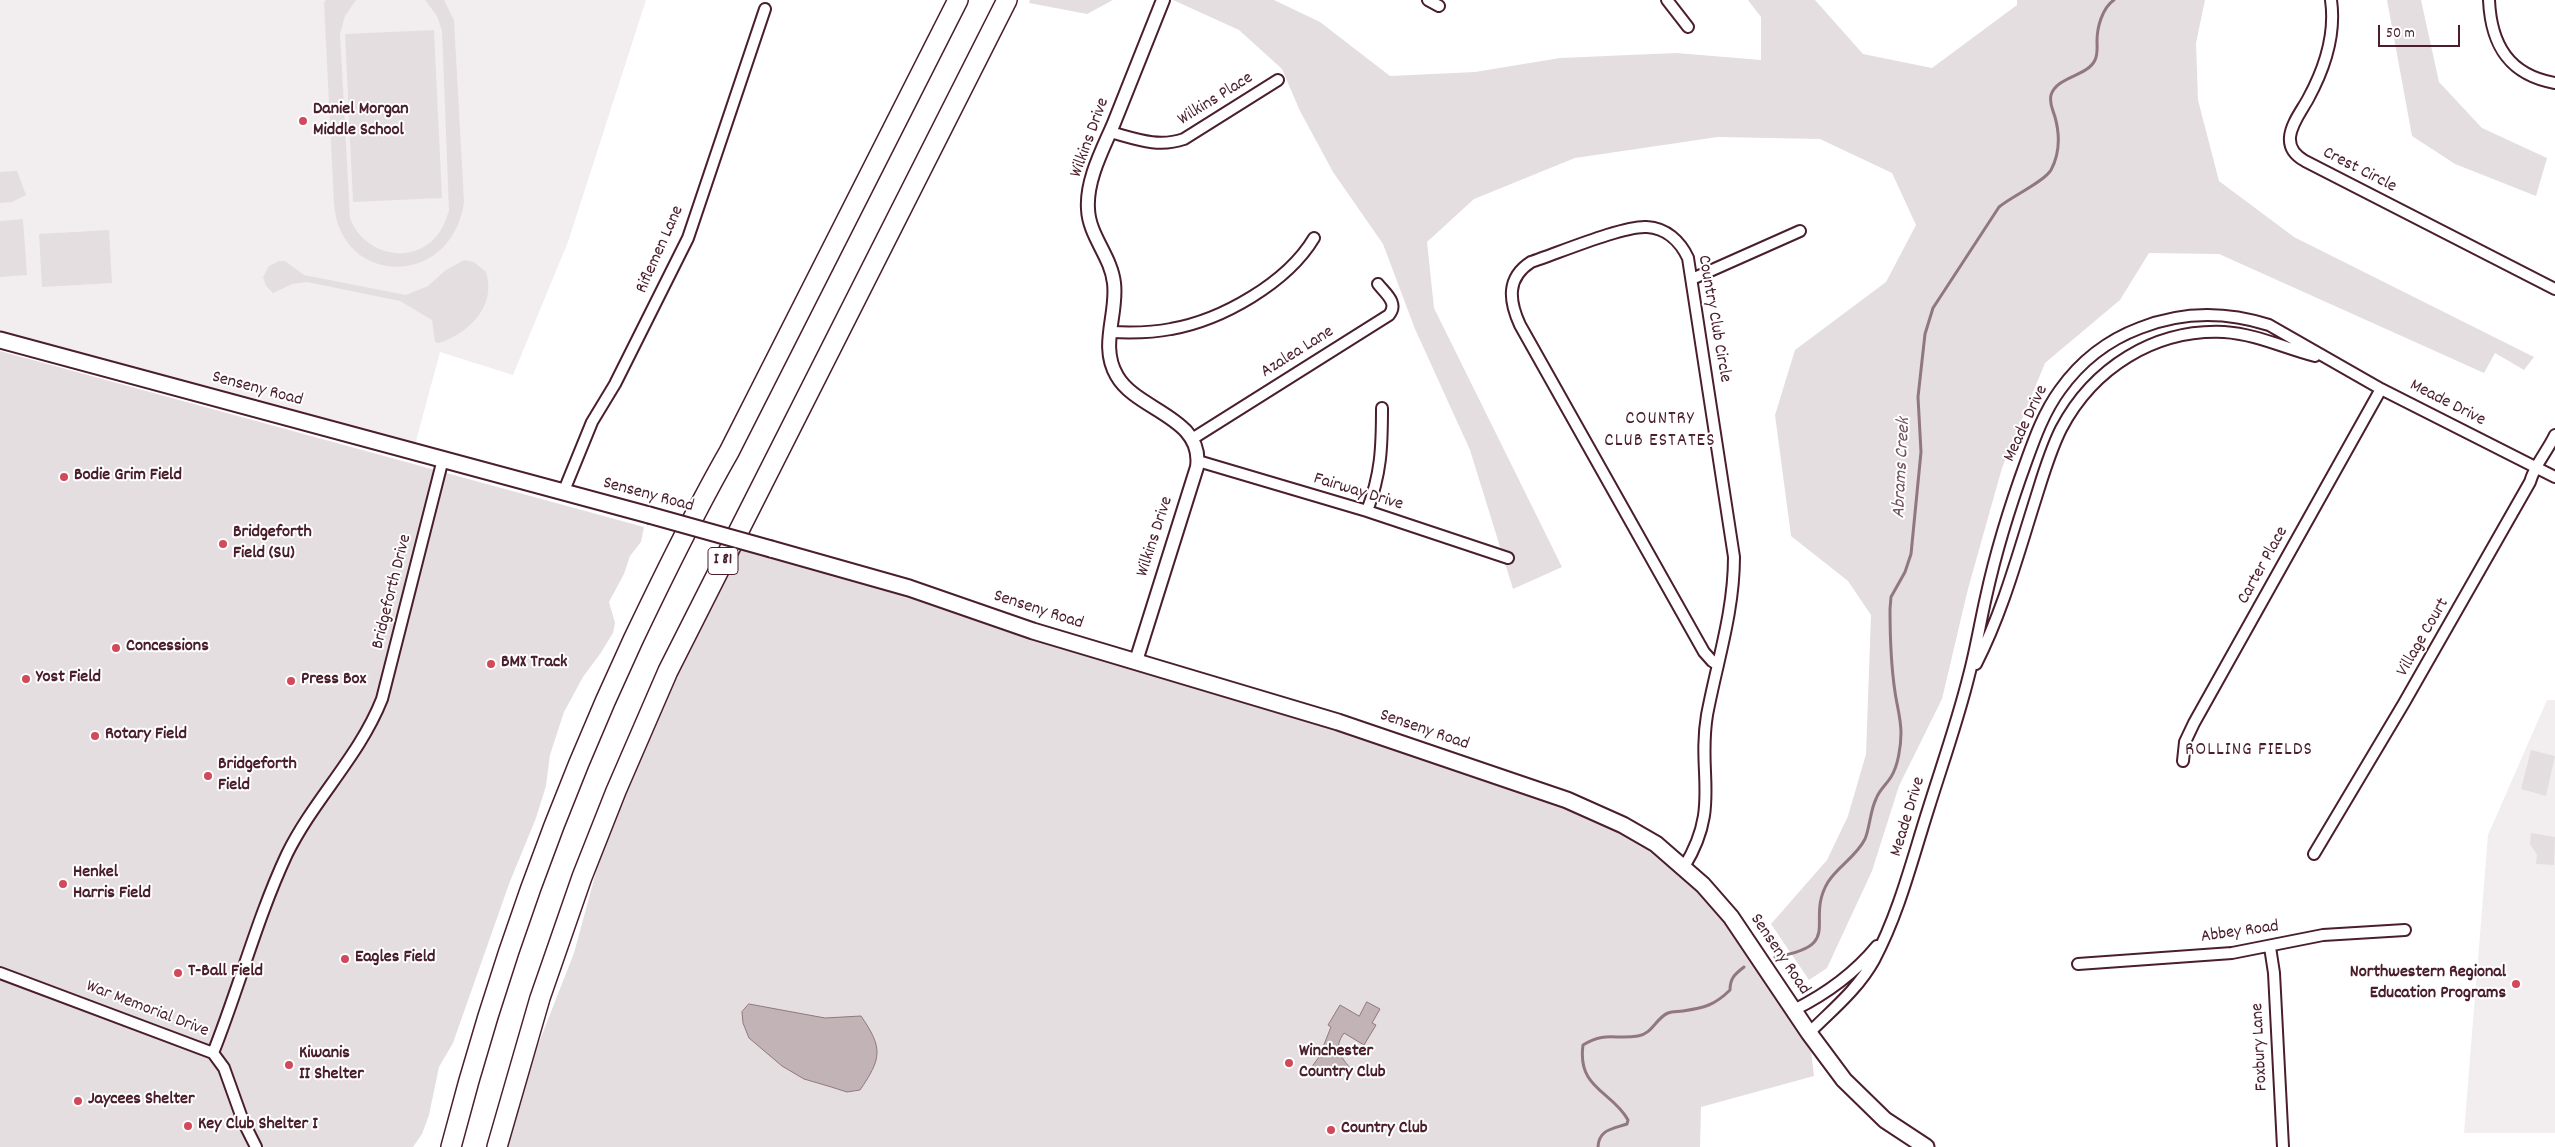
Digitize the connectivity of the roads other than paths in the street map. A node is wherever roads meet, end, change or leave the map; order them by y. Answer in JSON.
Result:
{"nodes":[{"id":1,"x":958,"y":0,"type":"edge"},
{"id":2,"x":1007,"y":0,"type":"edge"},
{"id":3,"x":1163,"y":0,"type":"edge"},
{"id":4,"x":1428,"y":0,"type":"edge"},
{"id":5,"x":1667,"y":0,"type":"edge"},
{"id":6,"x":2331,"y":0,"type":"edge"},
{"id":7,"x":2489,"y":0,"type":"edge"},
{"id":8,"x":1439,"y":6,"type":"dead end"},
{"id":9,"x":765,"y":9,"type":"dead end"},
{"id":10,"x":1688,"y":27,"type":"dead end"},
{"id":11,"x":1278,"y":80,"type":"dead end"},
{"id":12,"x":2555,"y":83,"type":"edge"},
{"id":13,"x":1110,"y":132,"type":"junction"},
{"id":14,"x":1800,"y":231,"type":"dead end"},
{"id":15,"x":1314,"y":238,"type":"dead end"},
{"id":16,"x":1692,"y":279,"type":"junction"},
{"id":17,"x":1378,"y":284,"type":"dead end"},
{"id":18,"x":2555,"y":289,"type":"edge"},
{"id":19,"x":1110,"y":332,"type":"junction"},
{"id":20,"x":0,"y":340,"type":"edge"},
{"id":21,"x":2326,"y":359,"type":"junction"},
{"id":22,"x":2381,"y":389,"type":"junction"},
{"id":23,"x":1382,"y":408,"type":"dead end"},
{"id":24,"x":2555,"y":435,"type":"edge"},
{"id":25,"x":1192,"y":439,"type":"junction"},
{"id":26,"x":443,"y":459,"type":"junction"},
{"id":27,"x":1198,"y":461,"type":"junction"},
{"id":28,"x":2535,"y":467,"type":"junction"},
{"id":29,"x":2555,"y":477,"type":"edge"},
{"id":30,"x":563,"y":493,"type":"junction"},
{"id":31,"x":1367,"y":511,"type":"junction"},
{"id":32,"x":1508,"y":558,"type":"dead end"},
{"id":33,"x":1136,"y":662,"type":"junction"},
{"id":34,"x":1718,"y":664,"type":"junction"},
{"id":35,"x":1969,"y":676,"type":"junction"},
{"id":36,"x":2183,"y":761,"type":"dead end"},
{"id":37,"x":2314,"y":854,"type":"dead end"},
{"id":38,"x":1684,"y":866,"type":"junction"},
{"id":39,"x":2405,"y":930,"type":"dead end"},
{"id":40,"x":1884,"y":937,"type":"junction"},
{"id":41,"x":2270,"y":946,"type":"junction"},
{"id":42,"x":2078,"y":964,"type":"dead end"},
{"id":43,"x":0,"y":973,"type":"edge"},
{"id":44,"x":1794,"y":1010,"type":"junction"},
{"id":45,"x":1809,"y":1033,"type":"junction"},
{"id":46,"x":213,"y":1053,"type":"junction"},
{"id":47,"x":256,"y":1147,"type":"edge"},
{"id":48,"x":451,"y":1147,"type":"edge"},
{"id":49,"x":498,"y":1147,"type":"edge"},
{"id":50,"x":1926,"y":1147,"type":"edge"},
{"id":51,"x":2282,"y":1147,"type":"edge"}],
"edges":[{"from":1,"to":48,"type":"highway"},
{"from":2,"to":49,"type":"highway","number":"I 81"},
{"from":3,"to":13,"type":"street","name":"Wilkins Drive"},
{"from":4,"to":8,"type":"street"},
{"from":5,"to":10,"type":"street"},
{"from":6,"to":18,"type":"street","name":"Crest Circle"},
{"from":7,"to":12,"type":"street"},
{"from":9,"to":30,"type":"street","name":"Riflemen Lane"},
{"from":11,"to":13,"type":"street","name":"Wilkins Place"},
{"from":13,"to":19,"type":"street","name":"Wilkins Drive"},
{"from":14,"to":16,"type":"street"},
{"from":15,"to":19,"type":"street"},
{"from":16,"to":34,"type":"street","name":"Country Club Circle"},
{"from":16,"to":34,"type":"street","name":"Country Club Circle"},
{"from":17,"to":25,"type":"street","name":"Azalea Lane"},
{"from":19,"to":25,"type":"street","name":"Wilkins Drive"},
{"from":20,"to":26,"type":"main road","name":"Senseny Road"},
{"from":21,"to":22,"type":"street","name":"Meade Drive"},
{"from":21,"to":35,"type":"street","name":"Meade Drive"},
{"from":21,"to":35,"type":"street","name":"Meade Drive"},
{"from":22,"to":28,"type":"street","name":"Meade Drive"},
{"from":22,"to":36,"type":"street","name":"Carter Place"},
{"from":23,"to":31,"type":"street"},
{"from":24,"to":28,"type":"street","name":"Village Court"},
{"from":25,"to":27,"type":"street"},
{"from":26,"to":30,"type":"main road","name":"Senseny Road"},
{"from":26,"to":46,"type":"street","name":"Bridgeforth Drive"},
{"from":27,"to":31,"type":"street","name":"Fairway Drive"},
{"from":27,"to":33,"type":"street","name":"Wilkins Drive"},
{"from":28,"to":29,"type":"street","name":"Meade Drive"},
{"from":28,"to":37,"type":"street","name":"Village Court"},
{"from":30,"to":33,"type":"main road","name":"Senseny Road","bridge":true},
{"from":31,"to":32,"type":"street","name":"Fairway Drive"},
{"from":33,"to":38,"type":"main road","name":"Senseny Road"},
{"from":34,"to":38,"type":"street","name":"Country Club Circle"},
{"from":35,"to":40,"type":"street","name":"Meade Drive"},
{"from":38,"to":44,"type":"main road","name":"Senseny Road"},
{"from":39,"to":41,"type":"street","name":"Abbey Road"},
{"from":40,"to":44,"type":"street","name":"Meade Drive"},
{"from":40,"to":45,"type":"street","name":"Meade Drive"},
{"from":41,"to":42,"type":"street","name":"Abbey Road"},
{"from":41,"to":51,"type":"street","name":"Foxbury Lane"},
{"from":43,"to":46,"type":"street","name":"War Memorial Drive"},
{"from":44,"to":45,"type":"main road","name":"Senseny Road"},
{"from":45,"to":50,"type":"main road","name":"Senseny Road"},
{"from":46,"to":47,"type":"street","name":"War Memorial Drive"}]}
